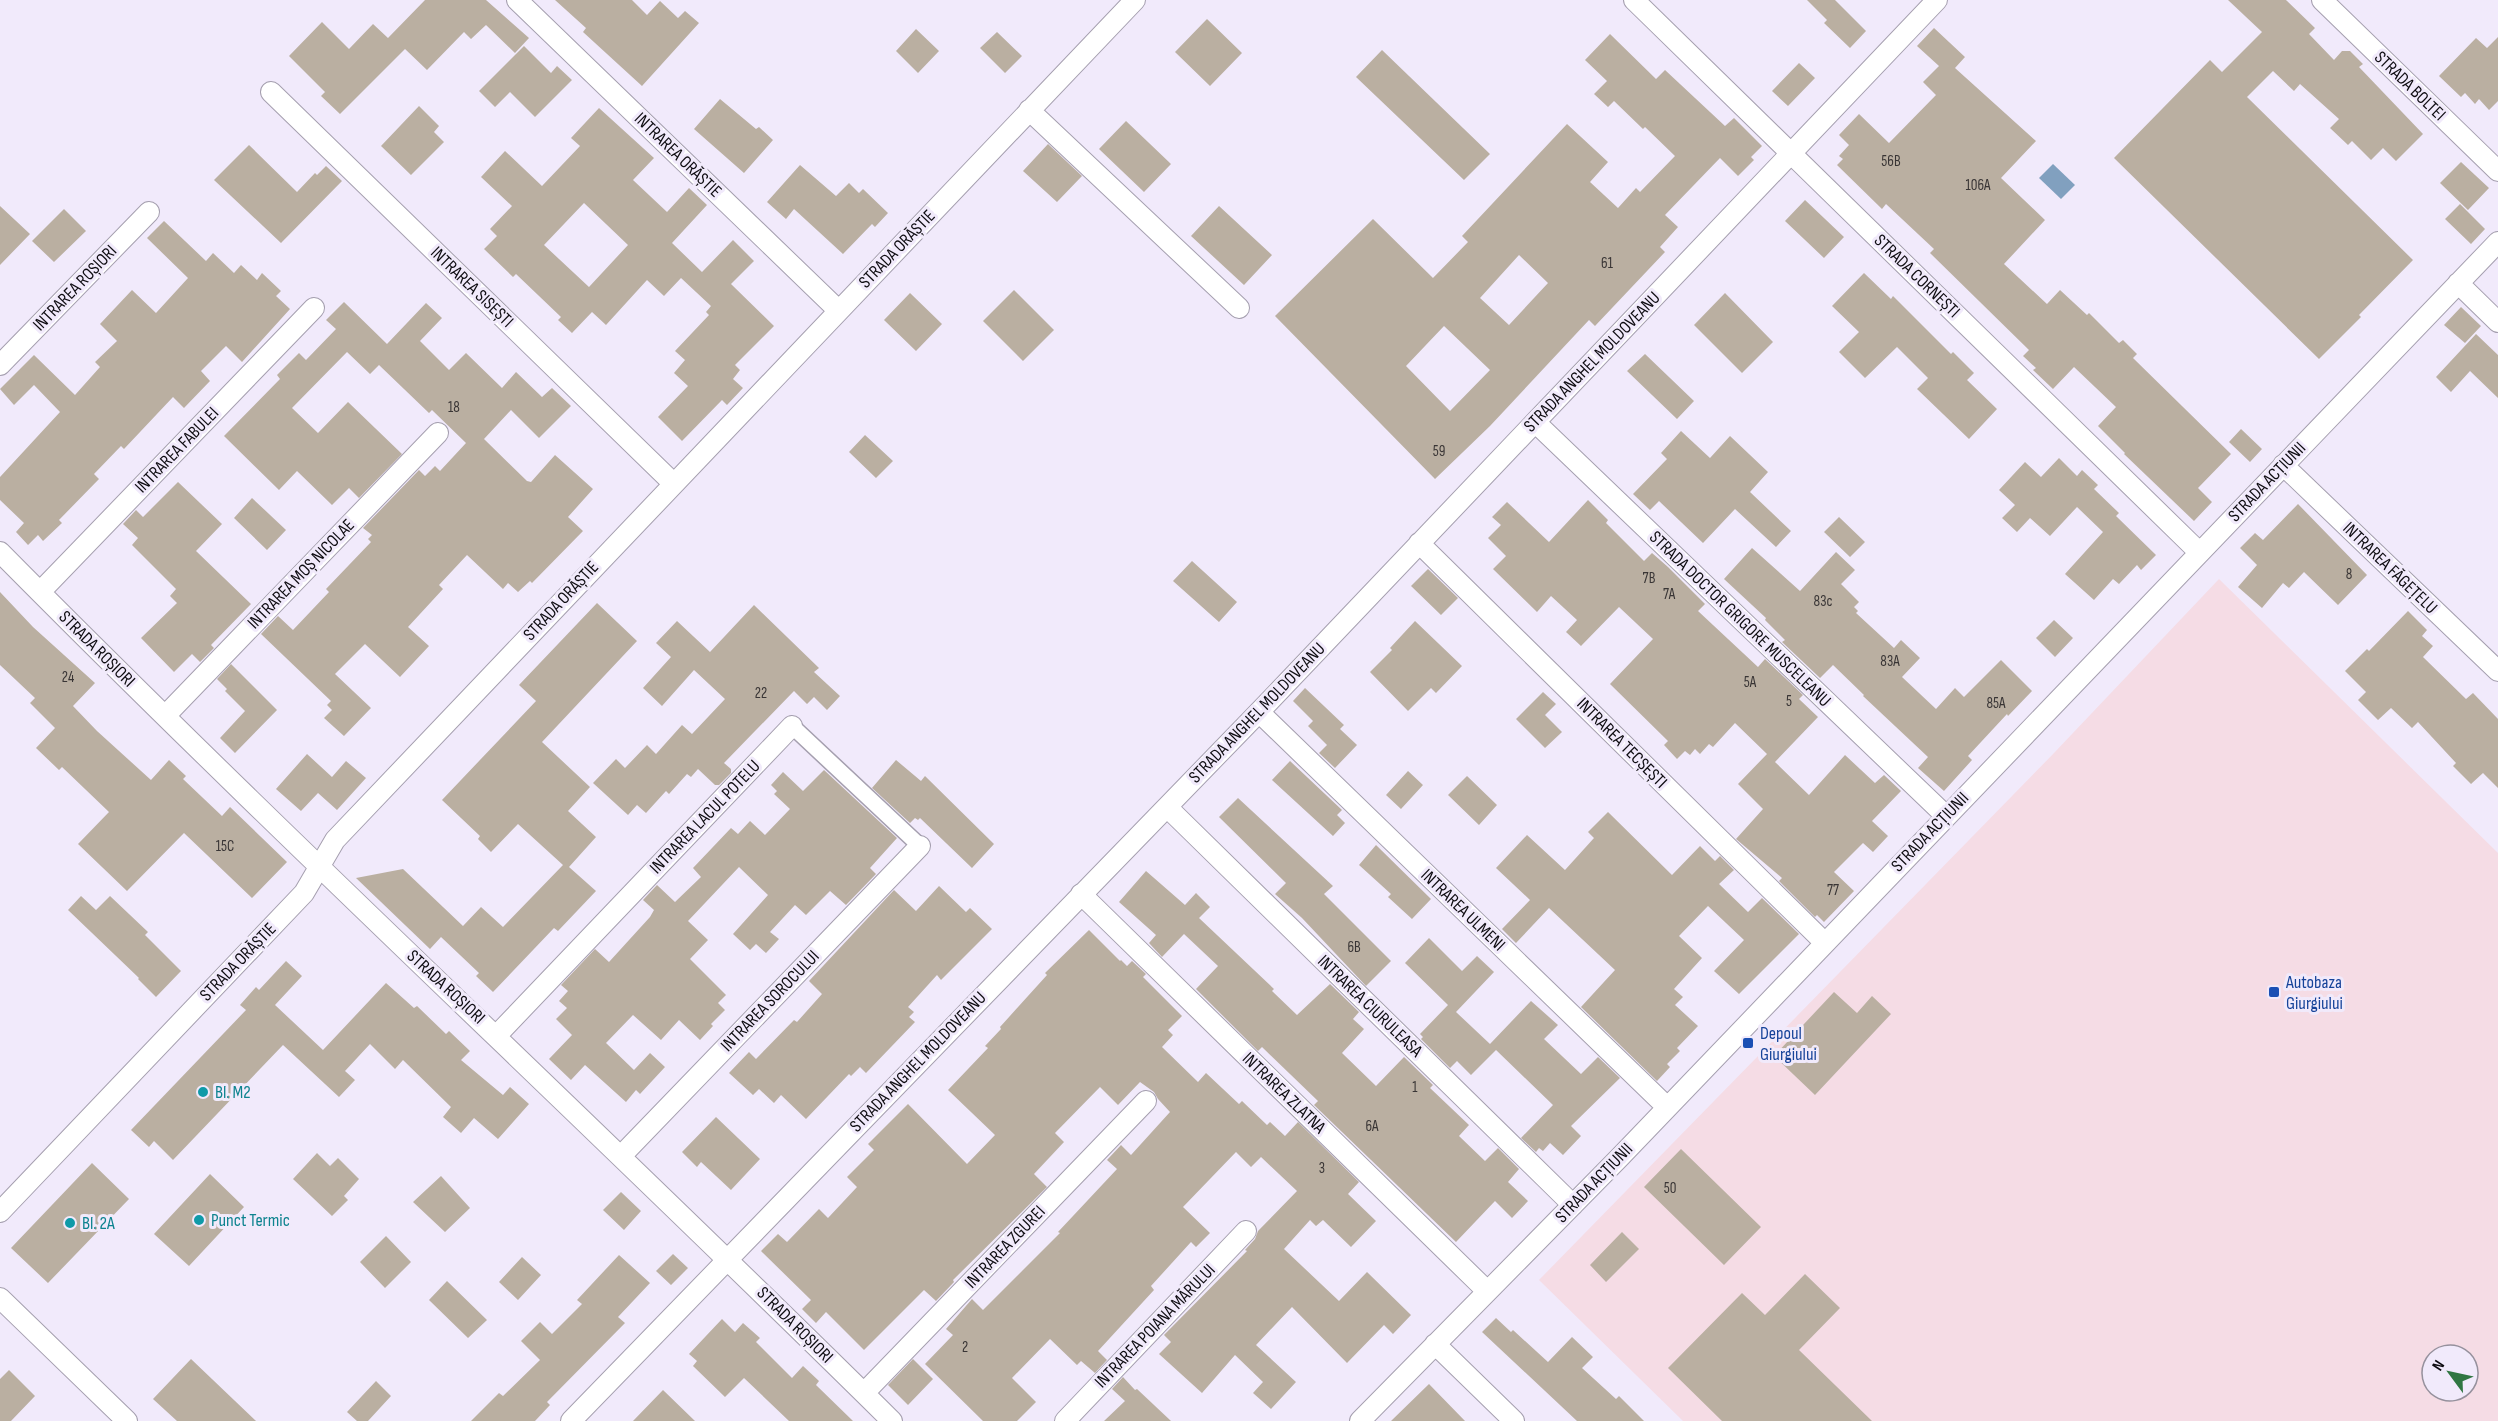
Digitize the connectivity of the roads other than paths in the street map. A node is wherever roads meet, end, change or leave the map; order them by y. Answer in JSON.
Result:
{"nodes":[{"id":1,"x":518,"y":0,"type":"edge"},
{"id":2,"x":1136,"y":0,"type":"edge"},
{"id":3,"x":1634,"y":0,"type":"edge"},
{"id":4,"x":1936,"y":0,"type":"edge"},
{"id":5,"x":2322,"y":0,"type":"edge"},
{"id":6,"x":271,"y":92,"type":"dead end"},
{"id":7,"x":1029,"y":110,"type":"junction"},
{"id":8,"x":1792,"y":152,"type":"junction"},
{"id":9,"x":2498,"y":171,"type":"edge"},
{"id":10,"x":149,"y":212,"type":"dead end"},
{"id":11,"x":2498,"y":242,"type":"edge"},
{"id":12,"x":2458,"y":283,"type":"junction"},
{"id":13,"x":314,"y":308,"type":"dead end"},
{"id":14,"x":1239,"y":308,"type":"dead end"},
{"id":15,"x":838,"y":310,"type":"junction"},
{"id":16,"x":2498,"y":322,"type":"edge"},
{"id":17,"x":0,"y":365,"type":"edge"},
{"id":18,"x":1535,"y":422,"type":"junction"},
{"id":19,"x":438,"y":433,"type":"dead end"},
{"id":20,"x":2283,"y":465,"type":"junction"},
{"id":21,"x":674,"y":483,"type":"junction"},
{"id":22,"x":1419,"y":543,"type":"junction"},
{"id":23,"x":0,"y":552,"type":"edge"},
{"id":24,"x":2199,"y":552,"type":"junction"},
{"id":25,"x":39,"y":592,"type":"junction"},
{"id":26,"x":2498,"y":671,"type":"edge"},
{"id":27,"x":1259,"y":712,"type":"junction"},
{"id":28,"x":165,"y":716,"type":"junction"},
{"id":29,"x":792,"y":726,"type":"joint"},
{"id":30,"x":1167,"y":807,"type":"junction"},
{"id":31,"x":1946,"y":816,"type":"junction"},
{"id":32,"x":920,"y":846,"type":"joint"},
{"id":33,"x":320,"y":868,"type":"junction"},
{"id":34,"x":1081,"y":894,"type":"junction"},
{"id":35,"x":1824,"y":942,"type":"junction"},
{"id":36,"x":497,"y":1035,"type":"junction"},
{"id":37,"x":1146,"y":1101,"type":"dead end"},
{"id":38,"x":1667,"y":1107,"type":"junction"},
{"id":39,"x":621,"y":1156,"type":"junction"},
{"id":40,"x":1573,"y":1205,"type":"junction"},
{"id":41,"x":0,"y":1212,"type":"edge"},
{"id":42,"x":1246,"y":1231,"type":"dead end"},
{"id":43,"x":727,"y":1258,"type":"junction"},
{"id":44,"x":1487,"y":1291,"type":"junction"},
{"id":45,"x":0,"y":1298,"type":"edge"},
{"id":46,"x":1435,"y":1344,"type":"junction"},
{"id":47,"x":864,"y":1393,"type":"junction"},
{"id":48,"x":127,"y":1421,"type":"edge"},
{"id":49,"x":571,"y":1421,"type":"edge"},
{"id":50,"x":892,"y":1421,"type":"edge"},
{"id":51,"x":1065,"y":1421,"type":"edge"},
{"id":52,"x":1360,"y":1421,"type":"edge"},
{"id":53,"x":1514,"y":1421,"type":"edge"}],
"edges":[{"from":1,"to":15,"type":"street","name":"INTRAREA ORĂȘTIE"},
{"from":2,"to":7,"type":"street","name":"STRADA ORĂȘTIE"},
{"from":3,"to":8,"type":"street","name":"STRADA CORNEȘTI"},
{"from":4,"to":8,"type":"street","name":"STRADA ANGHEL MOLDOVEANU"},
{"from":5,"to":9,"type":"street","name":"STRADA BOLTEI"},
{"from":6,"to":21,"type":"street","name":"INTRAREA SISEȘTI"},
{"from":7,"to":14,"type":"street"},
{"from":7,"to":15,"type":"street","name":"STRADA ORĂȘTIE"},
{"from":8,"to":18,"type":"street","name":"STRADA ANGHEL MOLDOVEANU"},
{"from":8,"to":24,"type":"street","name":"STRADA CORNEȘTI"},
{"from":10,"to":17,"type":"street","name":"INTRAREA ROȘIORI"},
{"from":11,"to":12,"type":"street","name":"STRADA ACȚIUNII"},
{"from":12,"to":16,"type":"street"},
{"from":12,"to":20,"type":"street","name":"STRADA ACȚIUNII"},
{"from":13,"to":25,"type":"street","name":"INTRAREA FABULEI"},
{"from":15,"to":21,"type":"street","name":"STRADA ORĂȘTIE"},
{"from":18,"to":22,"type":"street","name":"STRADA ANGHEL MOLDOVEANU"},
{"from":18,"to":31,"type":"street","name":"STRADA DOCTOR GRIGORE MUSCELEANU"},
{"from":19,"to":28,"type":"street","name":"INTRAREA MOȘ NICOLAE"},
{"from":20,"to":24,"type":"street","name":"STRADA ACȚIUNII"},
{"from":20,"to":26,"type":"street","name":"INTRAREA FĂGEȚELU"},
{"from":21,"to":33,"type":"street","name":"STRADA ORĂȘTIE"},
{"from":22,"to":27,"type":"street","name":"STRADA ANGHEL MOLDOVEANU"},
{"from":22,"to":35,"type":"street","name":"INTRAREA TECȘEȘTI"},
{"from":23,"to":25,"type":"street","name":"STRADA ROȘIORI"},
{"from":24,"to":31,"type":"street","name":"STRADA ACȚIUNII"},
{"from":25,"to":28,"type":"street","name":"STRADA ROȘIORI"},
{"from":27,"to":30,"type":"street","name":"STRADA ANGHEL MOLDOVEANU"},
{"from":27,"to":38,"type":"street","name":"INTRAREA ULMENI"},
{"from":28,"to":33,"type":"street","name":"STRADA ROȘIORI"},
{"from":29,"to":32,"type":"street","name":"INTRAREA LACUL POTELU"},
{"from":29,"to":36,"type":"street","name":"INTRAREA LACUL POTELU"},
{"from":30,"to":34,"type":"street","name":"STRADA ANGHEL MOLDOVEANU"},
{"from":30,"to":40,"type":"street","name":"INTRAREA CIURULEASA"},
{"from":31,"to":35,"type":"street","name":"STRADA ACȚIUNII"},
{"from":32,"to":39,"type":"street","name":"INTRAREA SOROCULUI"},
{"from":33,"to":36,"type":"street","name":"STRADA ROȘIORI"},
{"from":33,"to":41,"type":"street","name":"STRADA ORĂȘTIE"},
{"from":34,"to":43,"type":"street","name":"STRADA ANGHEL MOLDOVEANU"},
{"from":34,"to":44,"type":"street","name":"INTRAREA ZLATNA"},
{"from":35,"to":38,"type":"street","name":"STRADA ACȚIUNII"},
{"from":36,"to":39,"type":"street","name":"STRADA ROȘIORI"},
{"from":37,"to":47,"type":"street","name":"INTRAREA ZGUREI"},
{"from":38,"to":40,"type":"street","name":"STRADA ACȚIUNII"},
{"from":39,"to":43,"type":"street","name":"STRADA ROȘIORI"},
{"from":40,"to":44,"type":"street","name":"STRADA ACȚIUNII"},
{"from":42,"to":51,"type":"street","name":"INTRAREA POIANA MĂRULUI"},
{"from":43,"to":47,"type":"street","name":"STRADA ROȘIORI"},
{"from":43,"to":49,"type":"street","name":"STRADA ANGHEL MOLDOVEANU"},
{"from":44,"to":46,"type":"street","name":"STRADA ACȚIUNII"},
{"from":45,"to":48,"type":"street"},
{"from":46,"to":52,"type":"street","name":"STRADA ACȚIUNII"},
{"from":46,"to":53,"type":"street"},
{"from":47,"to":50,"type":"street","name":"STRADA ROȘIORI"}]}
